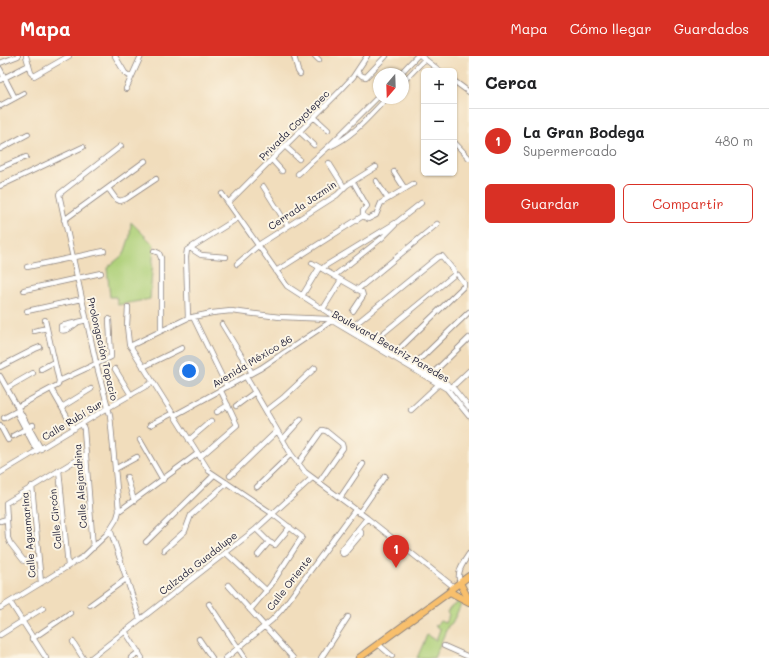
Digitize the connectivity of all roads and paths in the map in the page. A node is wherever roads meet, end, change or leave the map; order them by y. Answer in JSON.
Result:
{"nodes":[{"id":1,"x":18,"y":56,"type":"edge"},
{"id":2,"x":26,"y":56,"type":"edge"},
{"id":3,"x":69,"y":56,"type":"edge"},
{"id":4,"x":115,"y":56,"type":"edge"},
{"id":5,"x":141,"y":56,"type":"edge"},
{"id":6,"x":294,"y":56,"type":"edge"},
{"id":7,"x":315,"y":56,"type":"edge"},
{"id":8,"x":368,"y":56,"type":"edge"},
{"id":9,"x":386,"y":56,"type":"edge"},
{"id":10,"x":417,"y":56,"type":"edge"},
{"id":11,"x":423,"y":58,"type":"edge"},
{"id":12,"x":319,"y":60,"type":"dead end"},
{"id":13,"x":0,"y":63,"type":"edge"},
{"id":14,"x":29,"y":65,"type":"junction"},
{"id":15,"x":406,"y":68,"type":"edge"},
{"id":16,"x":436,"y":68,"type":"edge"},
{"id":17,"x":0,"y":69,"type":"edge"},
{"id":18,"x":357,"y":71,"type":"junction"},
{"id":19,"x":300,"y":74,"type":"dead end"},
{"id":20,"x":409,"y":75,"type":"edge"},
{"id":21,"x":131,"y":78,"type":"junction"},
{"id":22,"x":2,"y":79,"type":"edge"},
{"id":23,"x":457,"y":85,"type":"edge"},
{"id":24,"x":126,"y":89,"type":"dead end"},
{"id":25,"x":469,"y":92,"type":"edge"},
{"id":26,"x":24,"y":94,"type":"dead end"},
{"id":27,"x":15,"y":98,"type":"junction"},
{"id":28,"x":372,"y":103,"type":"joint"},
{"id":29,"x":381,"y":104,"type":"edge"},
{"id":30,"x":0,"y":106,"type":"edge"},
{"id":31,"x":377,"y":108,"type":"junction"},
{"id":32,"x":314,"y":117,"type":"junction"},
{"id":33,"x":328,"y":130,"type":"dead end"},
{"id":34,"x":300,"y":132,"type":"junction"},
{"id":35,"x":28,"y":134,"type":"dead end"},
{"id":36,"x":314,"y":144,"type":"dead end"},
{"id":37,"x":457,"y":145,"type":"edge"},
{"id":38,"x":121,"y":146,"type":"dead end"},
{"id":39,"x":285,"y":146,"type":"junction"},
{"id":40,"x":83,"y":147,"type":"dead end"},
{"id":41,"x":327,"y":148,"type":"junction"},
{"id":42,"x":0,"y":149,"type":"edge"},
{"id":43,"x":26,"y":157,"type":"dead end"},
{"id":44,"x":469,"y":158,"type":"edge"},
{"id":45,"x":299,"y":159,"type":"dead end"},
{"id":46,"x":272,"y":160,"type":"junction"},
{"id":47,"x":145,"y":161,"type":"dead end"},
{"id":48,"x":329,"y":163,"type":"dead end"},
{"id":49,"x":376,"y":167,"type":"dead end"},
{"id":50,"x":0,"y":168,"type":"edge"},
{"id":51,"x":282,"y":171,"type":"dead end"},
{"id":52,"x":394,"y":172,"type":"dead end"},
{"id":53,"x":298,"y":174,"type":"dead end"},
{"id":54,"x":156,"y":179,"type":"dead end"},
{"id":55,"x":376,"y":181,"type":"dead end"},
{"id":56,"x":413,"y":184,"type":"dead end"},
{"id":57,"x":0,"y":186,"type":"edge"},
{"id":58,"x":263,"y":186,"type":"dead end"},
{"id":59,"x":355,"y":186,"type":"dead end"},
{"id":60,"x":344,"y":187,"type":"junction"},
{"id":61,"x":108,"y":188,"type":"junction"},
{"id":62,"x":405,"y":189,"type":"junction"},
{"id":63,"x":222,"y":194,"type":"dead end"},
{"id":64,"x":388,"y":199,"type":"junction"},
{"id":65,"x":228,"y":203,"type":"junction"},
{"id":66,"x":421,"y":203,"type":"dead end"},
{"id":67,"x":363,"y":216,"type":"junction"},
{"id":68,"x":238,"y":218,"type":"junction"},
{"id":69,"x":64,"y":220,"type":"junction"},
{"id":70,"x":397,"y":222,"type":"junction"},
{"id":71,"x":437,"y":224,"type":"dead end"},
{"id":72,"x":288,"y":226,"type":"junction"},
{"id":73,"x":258,"y":245,"type":"junction"},
{"id":74,"x":190,"y":248,"type":"junction"},
{"id":75,"x":104,"y":251,"type":"dead end"},
{"id":76,"x":154,"y":251,"type":"dead end"},
{"id":77,"x":73,"y":257,"type":"junction"},
{"id":78,"x":226,"y":257,"type":"dead end"},
{"id":79,"x":312,"y":263,"type":"dead end"},
{"id":80,"x":237,"y":264,"type":"dead end"},
{"id":81,"x":27,"y":266,"type":"dead end"},
{"id":82,"x":320,"y":268,"type":"junction"},
{"id":83,"x":276,"y":271,"type":"junction"},
{"id":84,"x":101,"y":273,"type":"dead end"},
{"id":85,"x":456,"y":274,"type":"junction"},
{"id":86,"x":334,"y":276,"type":"junction"},
{"id":87,"x":77,"y":278,"type":"junction"},
{"id":88,"x":341,"y":280,"type":"junction"},
{"id":89,"x":24,"y":290,"type":"dead end"},
{"id":90,"x":357,"y":290,"type":"junction"},
{"id":91,"x":302,"y":296,"type":"junction"},
{"id":92,"x":82,"y":299,"type":"junction"},
{"id":93,"x":128,"y":307,"type":"dead end"},
{"id":94,"x":323,"y":310,"type":"junction"},
{"id":95,"x":27,"y":311,"type":"dead end"},
{"id":96,"x":353,"y":311,"type":"dead end"},
{"id":97,"x":469,"y":312,"type":"edge"},
{"id":98,"x":191,"y":317,"type":"junction"},
{"id":99,"x":109,"y":319,"type":"dead end"},
{"id":100,"x":334,"y":319,"type":"junction"},
{"id":101,"x":45,"y":320,"type":"dead end"},
{"id":102,"x":87,"y":320,"type":"junction"},
{"id":103,"x":77,"y":323,"type":"dead end"},
{"id":104,"x":222,"y":324,"type":"dead end"},
{"id":105,"x":352,"y":327,"type":"junction"},
{"id":106,"x":47,"y":328,"type":"junction"},
{"id":107,"x":34,"y":331,"type":"dead end"},
{"id":108,"x":161,"y":331,"type":"junction"},
{"id":109,"x":469,"y":338,"type":"edge"},
{"id":110,"x":374,"y":340,"type":"junction"},
{"id":111,"x":130,"y":346,"type":"junction"},
{"id":112,"x":40,"y":347,"type":"dead end"},
{"id":113,"x":182,"y":348,"type":"dead end"},
{"id":114,"x":396,"y":352,"type":"junction"},
{"id":115,"x":54,"y":362,"type":"junction"},
{"id":116,"x":96,"y":363,"type":"junction"},
{"id":117,"x":415,"y":364,"type":"junction"},
{"id":118,"x":0,"y":367,"type":"edge"},
{"id":119,"x":143,"y":367,"type":"junction"},
{"id":120,"x":315,"y":368,"type":"dead end"},
{"id":121,"x":114,"y":369,"type":"dead end"},
{"id":122,"x":41,"y":370,"type":"dead end"},
{"id":123,"x":469,"y":371,"type":"edge"},
{"id":124,"x":252,"y":373,"type":"junction"},
{"id":125,"x":33,"y":374,"type":"dead end"},
{"id":126,"x":432,"y":374,"type":"junction"},
{"id":127,"x":0,"y":376,"type":"edge"},
{"id":128,"x":246,"y":377,"type":"junction"},
{"id":129,"x":428,"y":378,"type":"junction"},
{"id":130,"x":59,"y":381,"type":"junction"},
{"id":131,"x":153,"y":382,"type":"junction"},
{"id":132,"x":439,"y":384,"type":"junction"},
{"id":133,"x":227,"y":387,"type":"junction"},
{"id":134,"x":452,"y":387,"type":"junction"},
{"id":135,"x":7,"y":388,"type":"junction"},
{"id":136,"x":91,"y":389,"type":"dead end"},
{"id":137,"x":221,"y":391,"type":"junction"},
{"id":138,"x":53,"y":392,"type":"dead end"},
{"id":139,"x":254,"y":392,"type":"junction"},
{"id":140,"x":131,"y":395,"type":"junction"},
{"id":141,"x":228,"y":405,"type":"junction"},
{"id":142,"x":236,"y":406,"type":"dead end"},
{"id":143,"x":62,"y":407,"type":"junction"},
{"id":144,"x":108,"y":408,"type":"junction"},
{"id":145,"x":469,"y":408,"type":"edge"},
{"id":146,"x":18,"y":409,"type":"junction"},
{"id":147,"x":411,"y":410,"type":"dead end"},
{"id":148,"x":266,"y":411,"type":"junction"},
{"id":149,"x":217,"y":412,"type":"dead end"},
{"id":150,"x":174,"y":414,"type":"junction"},
{"id":151,"x":469,"y":416,"type":"edge"},
{"id":152,"x":4,"y":418,"type":"dead end"},
{"id":153,"x":301,"y":419,"type":"dead end"},
{"id":154,"x":211,"y":421,"type":"dead end"},
{"id":155,"x":82,"y":424,"type":"junction"},
{"id":156,"x":150,"y":424,"type":"dead end"},
{"id":157,"x":0,"y":426,"type":"edge"},
{"id":158,"x":29,"y":428,"type":"junction"},
{"id":159,"x":74,"y":429,"type":"junction"},
{"id":160,"x":277,"y":431,"type":"junction"},
{"id":161,"x":13,"y":436,"type":"dead end"},
{"id":162,"x":283,"y":439,"type":"junction"},
{"id":163,"x":8,"y":440,"type":"dead end"},
{"id":164,"x":140,"y":440,"type":"dead end"},
{"id":165,"x":189,"y":440,"type":"junction"},
{"id":166,"x":39,"y":450,"type":"junction"},
{"id":167,"x":86,"y":454,"type":"junction"},
{"id":168,"x":291,"y":454,"type":"junction"},
{"id":169,"x":198,"y":455,"type":"junction"},
{"id":170,"x":137,"y":457,"type":"dead end"},
{"id":171,"x":298,"y":464,"type":"junction"},
{"id":172,"x":363,"y":464,"type":"dead end"},
{"id":173,"x":115,"y":469,"type":"junction"},
{"id":174,"x":59,"y":470,"type":"junction"},
{"id":175,"x":0,"y":473,"type":"edge"},
{"id":176,"x":214,"y":474,"type":"junction"},
{"id":177,"x":230,"y":476,"type":"dead end"},
{"id":178,"x":385,"y":476,"type":"dead end"},
{"id":179,"x":127,"y":477,"type":"dead end"},
{"id":180,"x":312,"y":478,"type":"junction"},
{"id":181,"x":163,"y":480,"type":"junction"},
{"id":182,"x":319,"y":482,"type":"junction"},
{"id":183,"x":226,"y":483,"type":"junction"},
{"id":184,"x":32,"y":486,"type":"junction"},
{"id":185,"x":257,"y":487,"type":"dead end"},
{"id":186,"x":340,"y":498,"type":"junction"},
{"id":187,"x":134,"y":500,"type":"junction"},
{"id":188,"x":119,"y":511,"type":"junction"},
{"id":189,"x":357,"y":511,"type":"junction"},
{"id":190,"x":273,"y":514,"type":"junction"},
{"id":191,"x":367,"y":518,"type":"junction"},
{"id":192,"x":7,"y":519,"type":"junction"},
{"id":193,"x":0,"y":521,"type":"edge"},
{"id":194,"x":290,"y":527,"type":"junction"},
{"id":195,"x":110,"y":529,"type":"junction"},
{"id":196,"x":256,"y":529,"type":"junction"},
{"id":197,"x":358,"y":529,"type":"junction"},
{"id":198,"x":146,"y":542,"type":"dead end"},
{"id":199,"x":269,"y":542,"type":"junction"},
{"id":200,"x":93,"y":548,"type":"junction"},
{"id":201,"x":164,"y":550,"type":"dead end"},
{"id":202,"x":226,"y":553,"type":"junction"},
{"id":203,"x":469,"y":554,"type":"edge"},
{"id":204,"x":258,"y":556,"type":"dead end"},
{"id":205,"x":38,"y":560,"type":"junction"},
{"id":206,"x":68,"y":566,"type":"junction"},
{"id":207,"x":469,"y":576,"type":"edge"},
{"id":208,"x":126,"y":579,"type":"junction"},
{"id":209,"x":41,"y":583,"type":"junction"},
{"id":210,"x":460,"y":583,"type":"junction"},
{"id":211,"x":228,"y":585,"type":"dead end"},
{"id":212,"x":452,"y":590,"type":"junction"},
{"id":213,"x":267,"y":591,"type":"junction"},
{"id":214,"x":469,"y":601,"type":"edge"},
{"id":215,"x":10,"y":602,"type":"junction"},
{"id":216,"x":209,"y":604,"type":"dead end"},
{"id":217,"x":90,"y":605,"type":"dead end"},
{"id":218,"x":0,"y":608,"type":"edge"},
{"id":219,"x":43,"y":608,"type":"dead end"},
{"id":220,"x":250,"y":610,"type":"junction"},
{"id":221,"x":70,"y":613,"type":"dead end"},
{"id":222,"x":348,"y":617,"type":"dead end"},
{"id":223,"x":140,"y":619,"type":"junction"},
{"id":224,"x":22,"y":622,"type":"junction"},
{"id":225,"x":264,"y":626,"type":"junction"},
{"id":226,"x":125,"y":632,"type":"junction"},
{"id":227,"x":0,"y":635,"type":"edge"},
{"id":228,"x":32,"y":639,"type":"junction"},
{"id":229,"x":199,"y":639,"type":"dead end"},
{"id":230,"x":72,"y":642,"type":"dead end"},
{"id":231,"x":378,"y":644,"type":"junction"},
{"id":232,"x":444,"y":646,"type":"dead end"},
{"id":233,"x":238,"y":648,"type":"junction"},
{"id":234,"x":139,"y":652,"type":"junction"},
{"id":235,"x":392,"y":656,"type":"dead end"},
{"id":236,"x":469,"y":656,"type":"edge"},
{"id":237,"x":362,"y":657,"type":"edge"},
{"id":238,"x":46,"y":658,"type":"edge"},
{"id":239,"x":83,"y":658,"type":"edge"},
{"id":240,"x":91,"y":658,"type":"edge"},
{"id":241,"x":131,"y":658,"type":"edge"},
{"id":242,"x":142,"y":658,"type":"edge"},
{"id":243,"x":212,"y":658,"type":"edge"},
{"id":244,"x":226,"y":658,"type":"edge"},
{"id":245,"x":245,"y":658,"type":"edge"},
{"id":246,"x":293,"y":658,"type":"edge"},
{"id":247,"x":321,"y":658,"type":"edge"}],
"edges":[{"from":1,"to":13,"type":"street"},
{"from":2,"to":14,"type":"street"},
{"from":3,"to":14,"type":"street"},
{"from":4,"to":21,"type":"street"},
{"from":5,"to":21,"type":"street"},
{"from":6,"to":19,"type":"street"},
{"from":7,"to":12,"type":"street"},
{"from":8,"to":18,"type":"street","name":"Privada Coyotepec"},
{"from":9,"to":18,"type":"street"},
{"from":10,"to":15,"type":"street"},
{"from":11,"to":16,"type":"street"},
{"from":11,"to":20,"type":"street"},
{"from":14,"to":22,"type":"street"},
{"from":17,"to":22,"type":"street"},
{"from":18,"to":32,"type":"street","name":"Privada Coyotepec"},
{"from":21,"to":24,"type":"street"},
{"from":22,"to":27,"type":"street"},
{"from":23,"to":25,"type":"street"},
{"from":26,"to":27,"type":"street"},
{"from":27,"to":30,"type":"street"},
{"from":28,"to":31,"type":"street"},
{"from":28,"to":41,"type":"street"},
{"from":29,"to":31,"type":"street"},
{"from":31,"to":41,"type":"street"},
{"from":32,"to":33,"type":"street"},
{"from":32,"to":34,"type":"street","name":"Privada Coyotepec"},
{"from":34,"to":36,"type":"street"},
{"from":34,"to":39,"type":"street","name":"Privada Coyotepec"},
{"from":35,"to":42,"type":"street"},
{"from":37,"to":44,"type":"street"},
{"from":38,"to":69,"type":"street","name":"Prolongación Topacio"},
{"from":39,"to":45,"type":"street"},
{"from":39,"to":46,"type":"street","name":"Privada Coyotepec"},
{"from":40,"to":57,"type":"street"},
{"from":41,"to":53,"type":"street"},
{"from":43,"to":50,"type":"street"},
{"from":46,"to":51,"type":"street"},
{"from":46,"to":65,"type":"street","name":"Privada Coyotepec"},
{"from":47,"to":61,"type":"street"},
{"from":48,"to":60,"type":"street"},
{"from":49,"to":60,"type":"street","name":"Cerrada Jazmín"},
{"from":52,"to":62,"type":"street"},
{"from":54,"to":61,"type":"street"},
{"from":55,"to":64,"type":"street"},
{"from":56,"to":62,"type":"street"},
{"from":58,"to":72,"type":"street"},
{"from":59,"to":67,"type":"street"},
{"from":60,"to":72,"type":"street","name":"Cerrada Jazmín"},
{"from":61,"to":69,"type":"street"},
{"from":62,"to":64,"type":"street"},
{"from":63,"to":65,"type":"street","name":"Boulevard Beatriz Paredes"},
{"from":64,"to":67,"type":"street"},
{"from":65,"to":68,"type":"street","name":"Boulevard Beatriz Paredes"},
{"from":66,"to":70,"type":"street"},
{"from":67,"to":83,"type":"street"},
{"from":68,"to":73,"type":"street","name":"Boulevard Beatriz Paredes"},
{"from":68,"to":74,"type":"street"},
{"from":69,"to":77,"type":"street","name":"Prolongación Topacio"},
{"from":70,"to":82,"type":"street"},
{"from":70,"to":86,"type":"street"},
{"from":71,"to":90,"type":"street"},
{"from":72,"to":73,"type":"street","name":"Cerrada Jazmín"},
{"from":73,"to":80,"type":"street","name":"Cerrada Jazmín"},
{"from":73,"to":83,"type":"street","name":"Boulevard Beatriz Paredes"},
{"from":74,"to":78,"type":"street"},
{"from":74,"to":98,"type":"street"},
{"from":75,"to":77,"type":"street"},
{"from":76,"to":108,"type":"street"},
{"from":77,"to":81,"type":"street"},
{"from":77,"to":87,"type":"street","name":"Prolongación Topacio"},
{"from":79,"to":82,"type":"street"},
{"from":82,"to":86,"type":"street"},
{"from":82,"to":91,"type":"street"},
{"from":83,"to":91,"type":"street","name":"Boulevard Beatriz Paredes"},
{"from":84,"to":87,"type":"street"},
{"from":85,"to":105,"type":"street"},
{"from":85,"to":110,"type":"street"},
{"from":85,"to":114,"type":"street"},
{"from":86,"to":88,"type":"street"},
{"from":87,"to":89,"type":"street"},
{"from":87,"to":92,"type":"street","name":"Prolongación Topacio"},
{"from":88,"to":90,"type":"street"},
{"from":88,"to":94,"type":"street"},
{"from":90,"to":96,"type":"street"},
{"from":91,"to":94,"type":"street","name":"Boulevard Beatriz Paredes"},
{"from":92,"to":95,"type":"street"},
{"from":92,"to":102,"type":"street","name":"Prolongación Topacio"},
{"from":93,"to":111,"type":"street"},
{"from":94,"to":100,"type":"street","name":"Boulevard Beatriz Paredes"},
{"from":97,"to":117,"type":"street"},
{"from":98,"to":100,"type":"street","name":"Boulevard Beatriz Paredes"},
{"from":98,"to":108,"type":"street","name":"Boulevard Beatriz Paredes"},
{"from":98,"to":133,"type":"street"},
{"from":99,"to":116,"type":"street"},
{"from":100,"to":105,"type":"street","name":"Boulevard Beatriz Paredes"},
{"from":100,"to":124,"type":"street","name":"Avenida México 86"},
{"from":100,"to":129,"type":"street","name":"Boulevard Beatriz Paredes"},
{"from":101,"to":106,"type":"street"},
{"from":102,"to":103,"type":"street"},
{"from":102,"to":116,"type":"street","name":"Prolongación Topacio"},
{"from":104,"to":124,"type":"street"},
{"from":105,"to":110,"type":"street","name":"Boulevard Beatriz Paredes"},
{"from":106,"to":107,"type":"street"},
{"from":106,"to":115,"type":"street"},
{"from":108,"to":111,"type":"street","name":"Boulevard Beatriz Paredes"},
{"from":109,"to":126,"type":"street"},
{"from":110,"to":114,"type":"street","name":"Boulevard Beatriz Paredes"},
{"from":111,"to":119,"type":"street"},
{"from":112,"to":118,"type":"street"},
{"from":113,"to":119,"type":"street"},
{"from":114,"to":117,"type":"street","name":"Boulevard Beatriz Paredes"},
{"from":115,"to":122,"type":"street"},
{"from":115,"to":130,"type":"street"},
{"from":116,"to":130,"type":"street"},
{"from":116,"to":144,"type":"street","name":"Prolongación Topacio"},
{"from":117,"to":126,"type":"street","name":"Boulevard Beatriz Paredes"},
{"from":119,"to":131,"type":"street"},
{"from":120,"to":148,"type":"street"},
{"from":121,"to":140,"type":"street"},
{"from":123,"to":134,"type":"street"},
{"from":124,"to":128,"type":"street","name":"Avenida México 86"},
{"from":125,"to":135,"type":"street"},
{"from":126,"to":129,"type":"street"},
{"from":126,"to":134,"type":"street","name":"Boulevard Beatriz Paredes"},
{"from":127,"to":135,"type":"street"},
{"from":128,"to":133,"type":"street","name":"Avenida México 86"},
{"from":128,"to":139,"type":"street"},
{"from":129,"to":132,"type":"street","name":"Boulevard Beatriz Paredes"},
{"from":130,"to":146,"type":"street"},
{"from":131,"to":140,"type":"street","name":"Calle Rubí Sur"},
{"from":131,"to":150,"type":"street"},
{"from":132,"to":147,"type":"street"},
{"from":132,"to":151,"type":"street","name":"Boulevard Beatriz Paredes"},
{"from":133,"to":137,"type":"street","name":"Avenida México 86"},
{"from":134,"to":145,"type":"street","name":"Boulevard Beatriz Paredes"},
{"from":135,"to":146,"type":"street"},
{"from":136,"to":143,"type":"street"},
{"from":137,"to":141,"type":"street"},
{"from":137,"to":150,"type":"street","name":"Avenida México 86"},
{"from":138,"to":143,"type":"street"},
{"from":139,"to":142,"type":"street"},
{"from":139,"to":148,"type":"street"},
{"from":140,"to":144,"type":"street","name":"Calle Rubí Sur"},
{"from":141,"to":149,"type":"street"},
{"from":141,"to":169,"type":"street"},
{"from":143,"to":159,"type":"street"},
{"from":144,"to":155,"type":"street","name":"Calle Rubí Sur"},
{"from":144,"to":173,"type":"street","name":"Prolongación Topacio"},
{"from":146,"to":152,"type":"street"},
{"from":146,"to":158,"type":"street"},
{"from":148,"to":160,"type":"street"},
{"from":150,"to":156,"type":"street","name":"Avenida México 86"},
{"from":150,"to":165,"type":"street"},
{"from":153,"to":162,"type":"street"},
{"from":154,"to":165,"type":"street"},
{"from":155,"to":159,"type":"street","name":"Calle Rubí Sur"},
{"from":155,"to":167,"type":"street","name":"Calle Alejandrina"},
{"from":157,"to":163,"type":"street"},
{"from":158,"to":161,"type":"street"},
{"from":158,"to":166,"type":"street"},
{"from":159,"to":166,"type":"street","name":"Calle Rubí Sur"},
{"from":160,"to":162,"type":"street"},
{"from":160,"to":177,"type":"street"},
{"from":162,"to":168,"type":"street"},
{"from":164,"to":181,"type":"street"},
{"from":165,"to":169,"type":"street"},
{"from":166,"to":175,"type":"street","name":"Calle Rubí Sur"},
{"from":167,"to":174,"type":"street"},
{"from":167,"to":200,"type":"street","name":"Calle Alejandrina"},
{"from":168,"to":171,"type":"street"},
{"from":168,"to":185,"type":"street"},
{"from":169,"to":176,"type":"street"},
{"from":169,"to":181,"type":"street"},
{"from":170,"to":173,"type":"street"},
{"from":171,"to":180,"type":"street"},
{"from":171,"to":182,"type":"street"},
{"from":172,"to":186,"type":"street"},
{"from":173,"to":188,"type":"street","name":"Prolongación Topacio"},
{"from":174,"to":184,"type":"street"},
{"from":174,"to":206,"type":"street","name":"Calle Circón"},
{"from":176,"to":183,"type":"street"},
{"from":176,"to":198,"type":"street"},
{"from":178,"to":189,"type":"street","name":"Calle Oriente"},
{"from":179,"to":187,"type":"street"},
{"from":180,"to":182,"type":"street"},
{"from":180,"to":190,"type":"street","name":"Calzada Guadalupe"},
{"from":181,"to":187,"type":"street"},
{"from":182,"to":186,"type":"street"},
{"from":183,"to":190,"type":"street"},
{"from":183,"to":201,"type":"street"},
{"from":184,"to":192,"type":"street"},
{"from":184,"to":205,"type":"street","name":"Calle Aguamarina"},
{"from":186,"to":189,"type":"street"},
{"from":187,"to":188,"type":"street"},
{"from":188,"to":195,"type":"street"},
{"from":189,"to":191,"type":"street"},
{"from":189,"to":225,"type":"street","name":"Calle Oriente"},
{"from":190,"to":194,"type":"street"},
{"from":190,"to":196,"type":"street","name":"Calzada Guadalupe"},
{"from":191,"to":197,"type":"street"},
{"from":191,"to":212,"type":"street"},
{"from":192,"to":193,"type":"street"},
{"from":192,"to":205,"type":"street"},
{"from":194,"to":199,"type":"street"},
{"from":194,"to":213,"type":"street"},
{"from":195,"to":200,"type":"street"},
{"from":195,"to":208,"type":"street"},
{"from":196,"to":199,"type":"street"},
{"from":196,"to":202,"type":"street","name":"Calzada Guadalupe"},
{"from":197,"to":197,"type":"street"},
{"from":199,"to":204,"type":"street"},
{"from":200,"to":206,"type":"street"},
{"from":202,"to":213,"type":"street"},
{"from":202,"to":223,"type":"street","name":"Calzada Guadalupe"},
{"from":203,"to":210,"type":"street"},
{"from":205,"to":209,"type":"street","name":"Calle Aguamarina"},
{"from":206,"to":209,"type":"street"},
{"from":207,"to":210,"type":"main road"},
{"from":208,"to":217,"type":"street"},
{"from":208,"to":223,"type":"street"},
{"from":209,"to":215,"type":"street"},
{"from":210,"to":212,"type":"main road"},
{"from":210,"to":214,"type":"main road"},
{"from":211,"to":220,"type":"street"},
{"from":212,"to":214,"type":"main road"},
{"from":212,"to":231,"type":"main road"},
{"from":213,"to":220,"type":"street"},
{"from":215,"to":218,"type":"street"},
{"from":215,"to":224,"type":"street"},
{"from":216,"to":233,"type":"street"},
{"from":219,"to":224,"type":"street"},
{"from":220,"to":225,"type":"street"},
{"from":221,"to":228,"type":"street"},
{"from":222,"to":247,"type":"street"},
{"from":223,"to":226,"type":"street","name":"Calzada Guadalupe"},
{"from":224,"to":227,"type":"street"},
{"from":224,"to":228,"type":"street"},
{"from":225,"to":233,"type":"street","name":"Calle Oriente"},
{"from":225,"to":246,"type":"street"},
{"from":226,"to":234,"type":"street"},
{"from":226,"to":240,"type":"street","name":"Calzada Guadalupe"},
{"from":228,"to":238,"type":"street"},
{"from":229,"to":243,"type":"street"},
{"from":230,"to":239,"type":"street"},
{"from":231,"to":235,"type":"street"},
{"from":231,"to":237,"type":"main road"},
{"from":232,"to":236,"type":"street"},
{"from":233,"to":244,"type":"street","name":"Calle Oriente"},
{"from":233,"to":245,"type":"street"},
{"from":234,"to":241,"type":"street"},
{"from":234,"to":242,"type":"street"}]}
